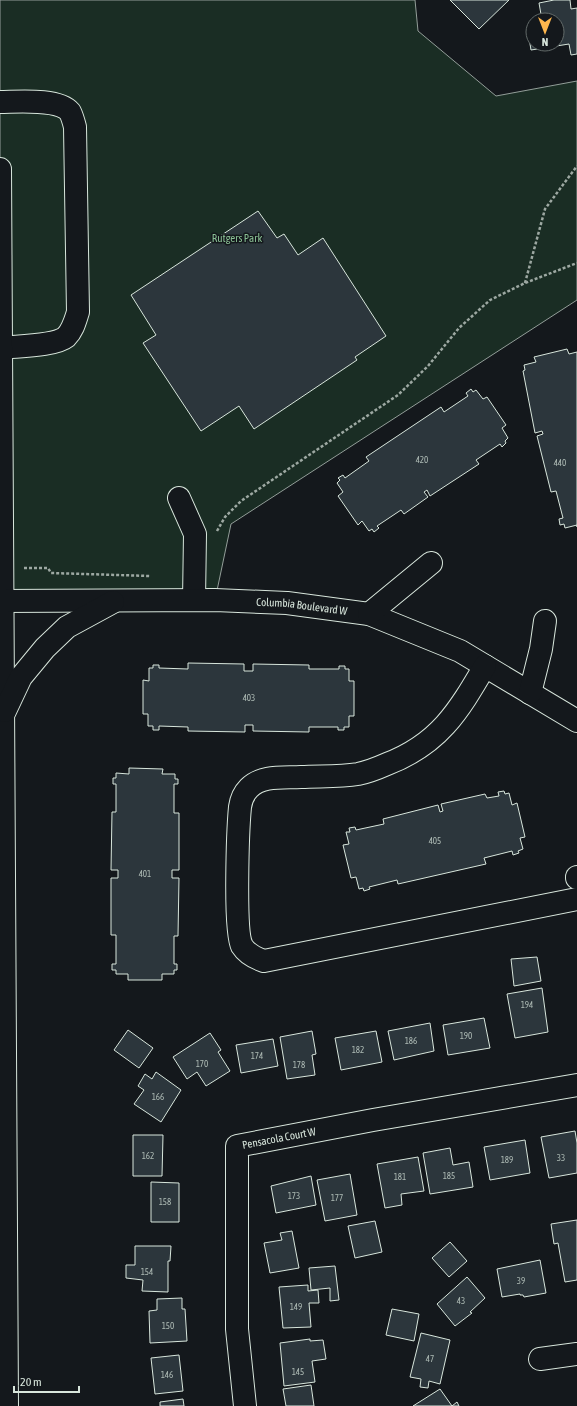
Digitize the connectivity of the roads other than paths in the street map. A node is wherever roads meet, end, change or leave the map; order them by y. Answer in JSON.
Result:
{"nodes":[{"id":1,"x":0,"y":102,"type":"edge"},
{"id":2,"x":0,"y":169,"type":"edge"},
{"id":3,"x":1,"y":348,"type":"junction"},
{"id":4,"x":180,"y":498,"type":"dead end"},
{"id":5,"x":431,"y":563,"type":"dead end"},
{"id":6,"x":194,"y":600,"type":"junction"},
{"id":7,"x":1,"y":601,"type":"edge"},
{"id":8,"x":115,"y":601,"type":"junction"},
{"id":9,"x":369,"y":614,"type":"junction"},
{"id":10,"x":545,"y":621,"type":"dead end"},
{"id":11,"x":485,"y":666,"type":"junction"},
{"id":12,"x":530,"y":693,"type":"junction"},
{"id":13,"x":1,"y":713,"type":"edge"},
{"id":14,"x":577,"y":721,"type":"edge"},
{"id":15,"x":577,"y":899,"type":"edge"},
{"id":16,"x":577,"y":1085,"type":"edge"},
{"id":17,"x":577,"y":1354,"type":"edge"},
{"id":18,"x":540,"y":1359,"type":"dead end"},
{"id":19,"x":7,"y":1406,"type":"edge"},
{"id":20,"x":245,"y":1406,"type":"edge"}],
"edges":[{"from":1,"to":3,"type":"street"},
{"from":2,"to":3,"type":"street"},
{"from":3,"to":7,"type":"street"},
{"from":4,"to":6,"type":"street"},
{"from":5,"to":9,"type":"street"},
{"from":6,"to":8,"type":"street","name":"Columbia Boulevard W"},
{"from":6,"to":9,"type":"street","name":"Columbia Boulevard W"},
{"from":7,"to":8,"type":"street","name":"Columbia Boulevard W"},
{"from":7,"to":13,"type":"street"},
{"from":8,"to":13,"type":"street"},
{"from":9,"to":11,"type":"street","name":"Columbia Boulevard W"},
{"from":10,"to":12,"type":"street"},
{"from":11,"to":12,"type":"street","name":"Columbia Boulevard W"},
{"from":11,"to":15,"type":"street"},
{"from":12,"to":14,"type":"street","name":"Columbia Boulevard W"},
{"from":13,"to":19,"type":"street"},
{"from":16,"to":20,"type":"street","name":"Pensacola Court W"},
{"from":17,"to":18,"type":"street"}]}
